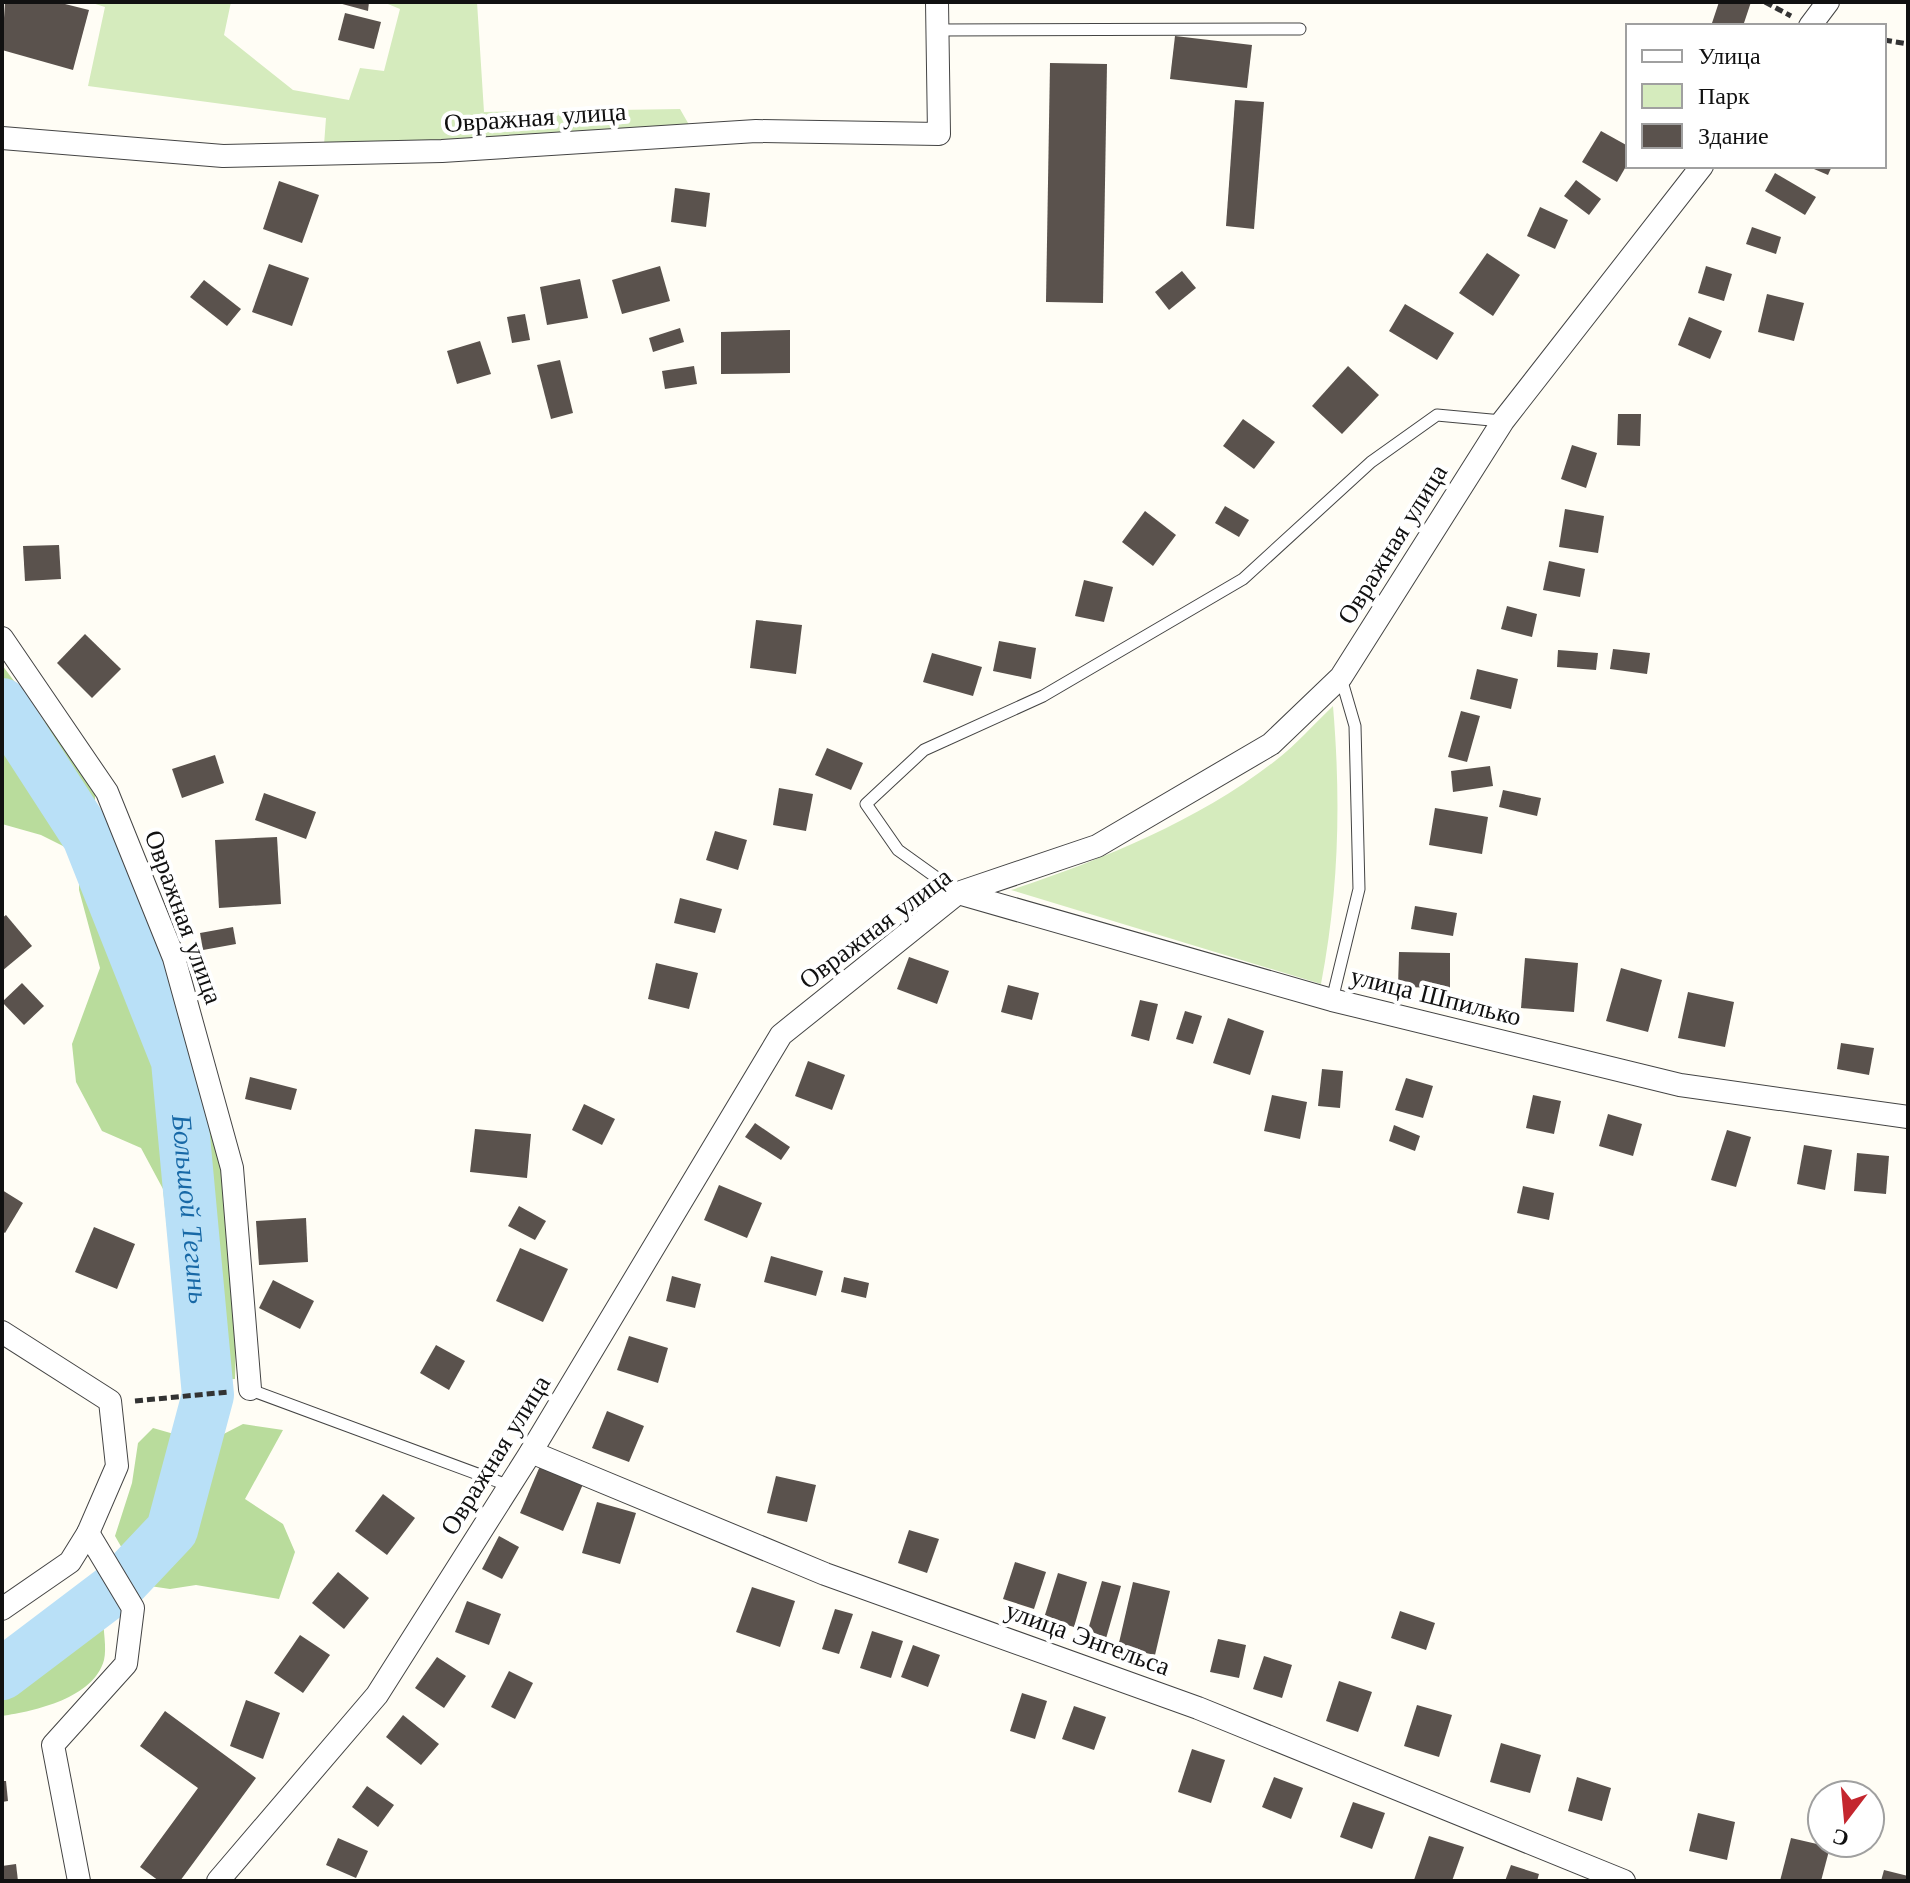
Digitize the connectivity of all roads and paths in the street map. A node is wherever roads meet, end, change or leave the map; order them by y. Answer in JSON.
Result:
{"nodes":[{"id":1,"x":937,"y":2,"type":"edge"},
{"id":2,"x":1828,"y":2,"type":"edge"},
{"id":3,"x":1812,"y":24,"type":"edge"},
{"id":4,"x":1300,"y":29,"type":"dead end"},
{"id":5,"x":938,"y":30,"type":"junction"},
{"id":6,"x":1886,"y":40,"type":"edge"},
{"id":7,"x":1908,"y":44,"type":"edge"},
{"id":8,"x":2,"y":138,"type":"edge"},
{"id":9,"x":1700,"y":168,"type":"edge"},
{"id":10,"x":1503,"y":421,"type":"junction"},
{"id":11,"x":2,"y":638,"type":"edge"},
{"id":12,"x":1341,"y":677,"type":"junction"},
{"id":13,"x":958,"y":893,"type":"junction"},
{"id":14,"x":1332,"y":1000,"type":"junction"},
{"id":15,"x":1908,"y":1117,"type":"edge"},
{"id":16,"x":2,"y":1332,"type":"edge"},
{"id":17,"x":248,"y":1389,"type":"joint"},
{"id":18,"x":208,"y":1395,"type":"dead end"},
{"id":19,"x":140,"y":1401,"type":"dead end"},
{"id":20,"x":531,"y":1452,"type":"junction"},
{"id":21,"x":510,"y":1486,"type":"junction"},
{"id":22,"x":88,"y":1534,"type":"junction"},
{"id":23,"x":2,"y":1609,"type":"edge"},
{"id":24,"x":79,"y":1881,"type":"edge"},
{"id":25,"x":218,"y":1881,"type":"edge"},
{"id":26,"x":1624,"y":1881,"type":"edge"}],
"edges":[{"from":1,"to":5,"type":"street","name":"Овражная улица"},
{"from":2,"to":3,"type":"street"},
{"from":4,"to":5,"type":"lane"},
{"from":5,"to":8,"type":"street","name":"Овражная улица"},
{"from":6,"to":7,"type":"path"},
{"from":9,"to":10,"type":"street","name":"Овражная улица"},
{"from":10,"to":12,"type":"street","name":"Овражная улица"},
{"from":10,"to":13,"type":"lane"},
{"from":11,"to":17,"type":"street","name":"Овражная улица"},
{"from":12,"to":13,"type":"street","name":"Овражная улица"},
{"from":12,"to":14,"type":"lane"},
{"from":13,"to":14,"type":"street","name":"улица Шпилько"},
{"from":13,"to":20,"type":"street","name":"Овражная улица"},
{"from":14,"to":15,"type":"street","name":"улица Шпилько"},
{"from":16,"to":22,"type":"street"},
{"from":17,"to":21,"type":"lane"},
{"from":18,"to":19,"type":"path"},
{"from":20,"to":21,"type":"street","name":"Овражная улица"},
{"from":20,"to":26,"type":"street","name":"улица Энгельса"},
{"from":21,"to":25,"type":"street","name":"Овражная улица"},
{"from":22,"to":23,"type":"street"},
{"from":22,"to":24,"type":"street"}]}
